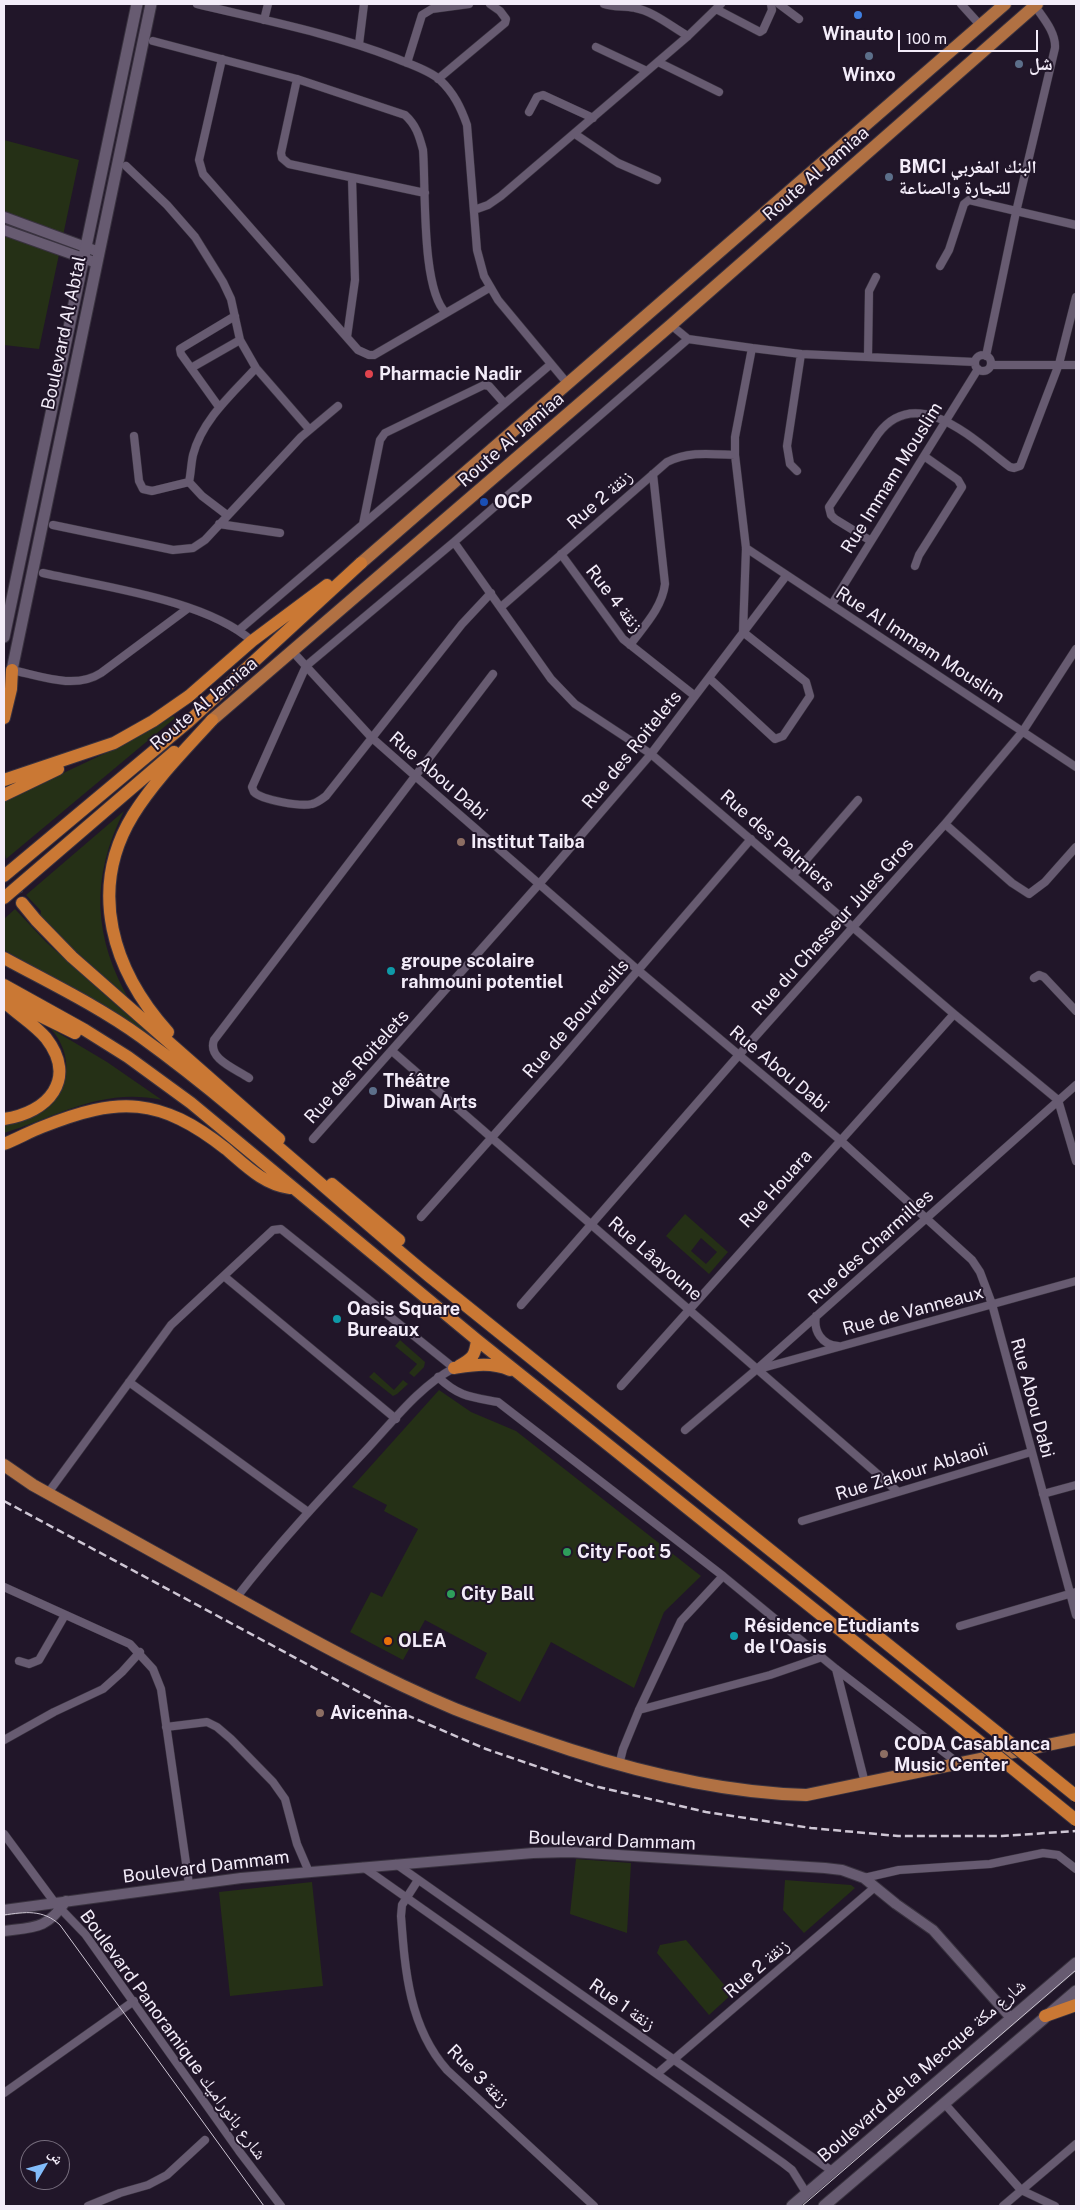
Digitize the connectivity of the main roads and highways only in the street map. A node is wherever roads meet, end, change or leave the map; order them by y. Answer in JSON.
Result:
{"nodes":[{"id":1,"x":137,"y":4,"type":"edge"},
{"id":2,"x":151,"y":4,"type":"edge"},
{"id":3,"x":1004,"y":4,"type":"edge"},
{"id":4,"x":1036,"y":5,"type":"edge"},
{"id":5,"x":361,"y":563,"type":"junction"},
{"id":6,"x":4,"y":637,"type":"edge"},
{"id":7,"x":12,"y":670,"type":"junction"},
{"id":8,"x":4,"y":692,"type":"edge"},
{"id":9,"x":4,"y":718,"type":"edge"},
{"id":10,"x":212,"y":720,"type":"junction"},
{"id":11,"x":84,"y":754,"type":"junction"},
{"id":12,"x":4,"y":780,"type":"edge"},
{"id":13,"x":4,"y":795,"type":"edge"},
{"id":14,"x":4,"y":876,"type":"edge"},
{"id":15,"x":4,"y":898,"type":"edge"},
{"id":16,"x":22,"y":903,"type":"tunnel mouth"},
{"id":17,"x":4,"y":958,"type":"edge"},
{"id":18,"x":4,"y":985,"type":"edge"},
{"id":19,"x":4,"y":1000,"type":"edge"},
{"id":20,"x":193,"y":1062,"type":"junction"},
{"id":21,"x":4,"y":1120,"type":"edge"},
{"id":22,"x":41,"y":1127,"type":"junction"},
{"id":23,"x":4,"y":1137,"type":"edge"},
{"id":24,"x":4,"y":1144,"type":"edge"},
{"id":25,"x":292,"y":1188,"type":"junction"},
{"id":26,"x":493,"y":1327,"type":"junction"},
{"id":27,"x":477,"y":1340,"type":"junction"},
{"id":28,"x":520,"y":1374,"type":"junction"},
{"id":29,"x":4,"y":1465,"type":"edge"},
{"id":30,"x":4,"y":1474,"type":"edge"},
{"id":31,"x":33,"y":1485,"type":"junction"},
{"id":32,"x":1076,"y":1739,"type":"edge"},
{"id":33,"x":1076,"y":1796,"type":"edge"},
{"id":34,"x":1076,"y":1820,"type":"edge"},
{"id":35,"x":1076,"y":1963,"type":"edge"},
{"id":36,"x":1076,"y":1990,"type":"edge"},
{"id":37,"x":1076,"y":2005,"type":"edge"},
{"id":38,"x":1045,"y":2016,"type":"junction"},
{"id":39,"x":792,"y":2206,"type":"edge"},
{"id":40,"x":824,"y":2206,"type":"edge"}],
"edges":[{"from":1,"to":6,"type":"main road","name":"Boulevard Al Abtal"},
{"from":2,"to":7,"type":"main road","name":"Boulevard Al Abtal"},
{"from":3,"to":5,"type":"main road","name":"Route Al Jamiaa"},
{"from":4,"to":10,"type":"main road","name":"Route Al Jamiaa"},
{"from":5,"to":11,"type":"highway"},
{"from":5,"to":14,"type":"highway","name":"Route Al Jamiaa"},
{"from":7,"to":8,"type":"main road"},
{"from":7,"to":9,"type":"highway"},
{"from":10,"to":15,"type":"highway","name":"Route Al Jamiaa"},
{"from":10,"to":20,"type":"highway"},
{"from":11,"to":12,"type":"highway"},
{"from":11,"to":13,"type":"highway"},
{"from":16,"to":20,"type":"highway"},
{"from":17,"to":26,"type":"highway"},
{"from":18,"to":25,"type":"highway"},
{"from":19,"to":21,"type":"highway"},
{"from":19,"to":25,"type":"highway"},
{"from":20,"to":26,"type":"highway"},
{"from":22,"to":23,"type":"highway"},
{"from":22,"to":24,"type":"highway"},
{"from":22,"to":25,"type":"highway"},
{"from":25,"to":27,"type":"highway"},
{"from":26,"to":33,"type":"highway","bridge":true},
{"from":27,"to":28,"type":"highway"},
{"from":27,"to":28,"type":"highway"},
{"from":28,"to":34,"type":"highway","bridge":true},
{"from":29,"to":31,"type":"main road"},
{"from":30,"to":31,"type":"main road"},
{"from":31,"to":32,"type":"main road"},
{"from":35,"to":39,"type":"main road","name":"Boulevard de la Mecque شارع مكة"},
{"from":36,"to":38,"type":"main road"},
{"from":37,"to":38,"type":"highway"},
{"from":38,"to":40,"type":"main road"}]}
